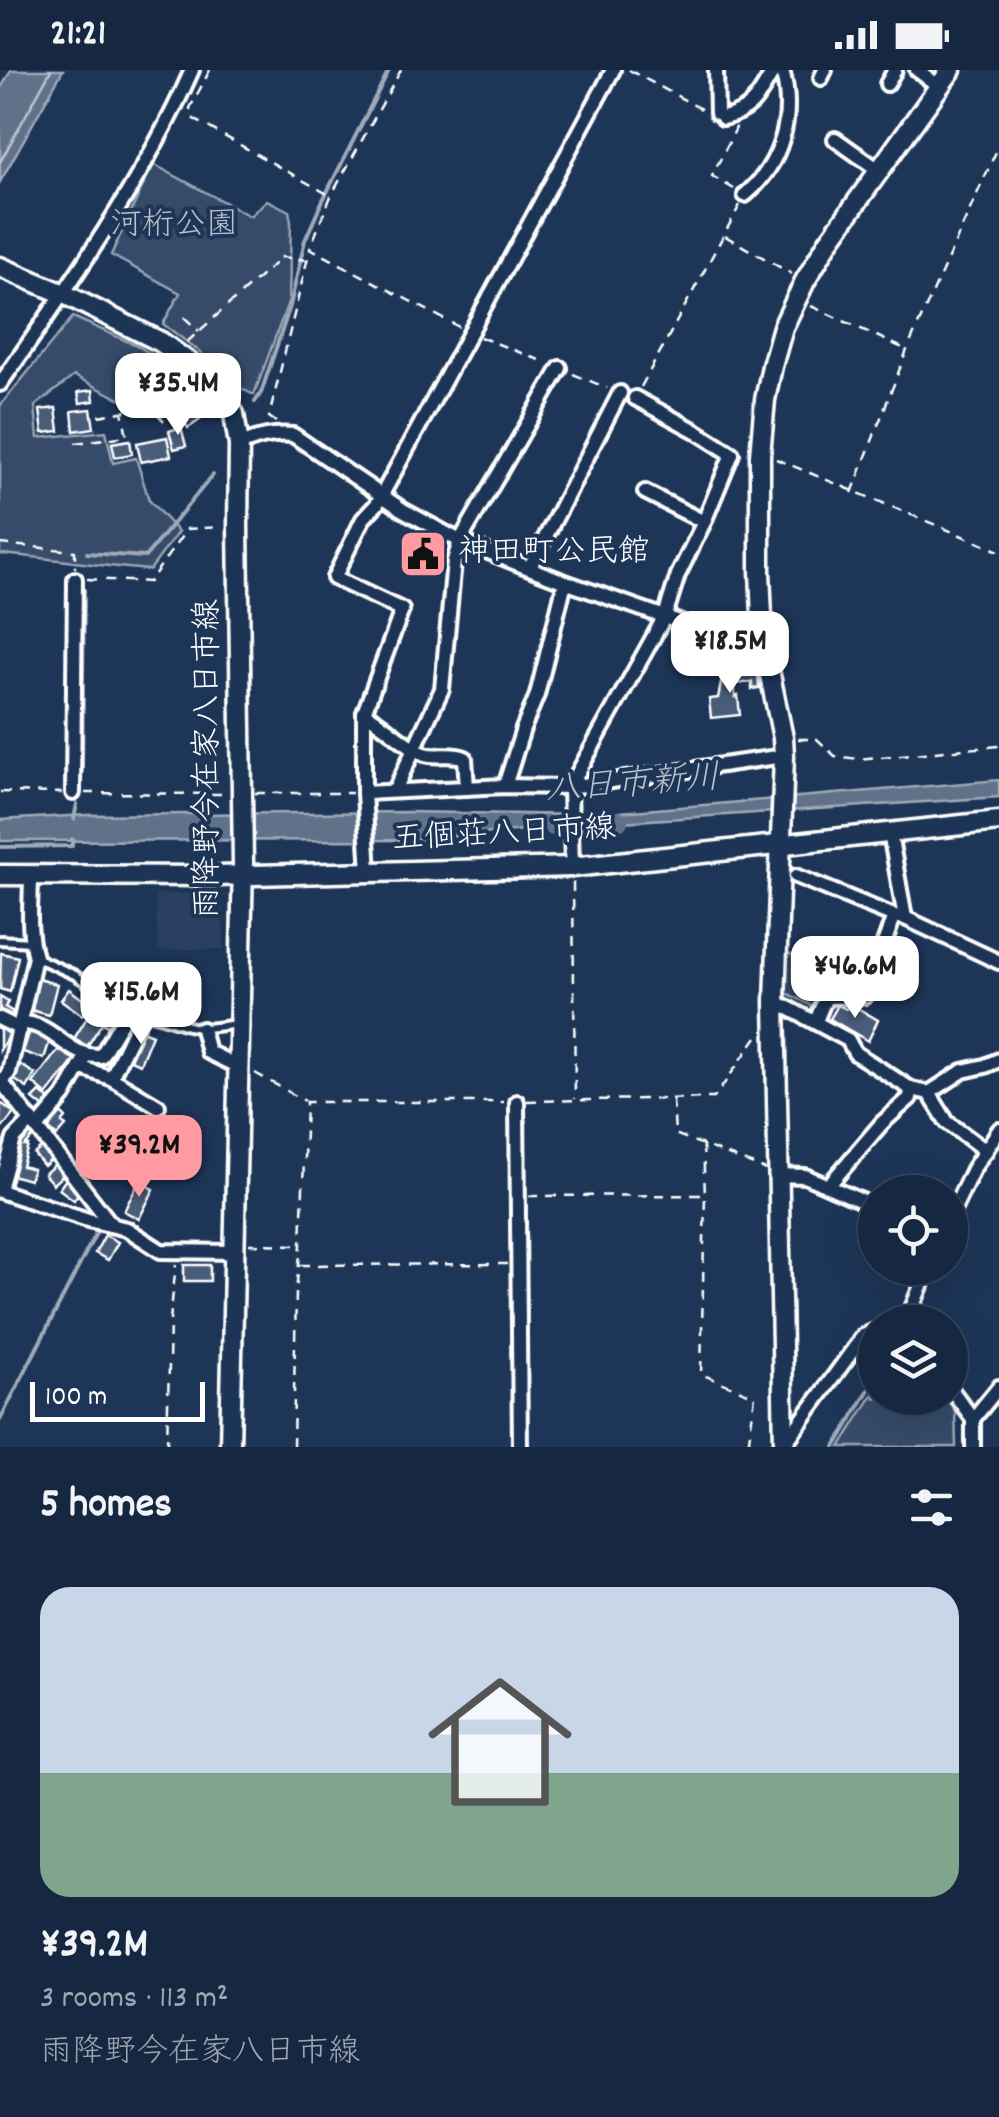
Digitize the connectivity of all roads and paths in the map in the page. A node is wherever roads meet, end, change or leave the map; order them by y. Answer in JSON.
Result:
{"nodes":[{"id":1,"x":192,"y":70,"type":"edge"},
{"id":2,"x":210,"y":70,"type":"edge"},
{"id":3,"x":401,"y":70,"type":"edge"},
{"id":4,"x":612,"y":70,"type":"edge"},
{"id":5,"x":629,"y":70,"type":"edge"},
{"id":6,"x":716,"y":70,"type":"edge"},
{"id":7,"x":778,"y":70,"type":"edge"},
{"id":8,"x":895,"y":70,"type":"edge"},
{"id":9,"x":917,"y":70,"type":"edge"},
{"id":10,"x":951,"y":70,"type":"edge"},
{"id":11,"x":887,"y":84,"type":"dead end"},
{"id":12,"x":940,"y":87,"type":"junction"},
{"id":13,"x":720,"y":115,"type":"junction"},
{"id":14,"x":835,"y":139,"type":"dead end"},
{"id":15,"x":999,"y":146,"type":"edge"},
{"id":16,"x":880,"y":171,"type":"junction"},
{"id":17,"x":745,"y":195,"type":"junction"},
{"id":18,"x":332,"y":196,"type":"junction"},
{"id":19,"x":723,"y":236,"type":"junction"},
{"id":20,"x":310,"y":248,"type":"junction"},
{"id":21,"x":306,"y":260,"type":"junction"},
{"id":22,"x":0,"y":266,"type":"edge"},
{"id":23,"x":804,"y":281,"type":"junction"},
{"id":24,"x":57,"y":291,"type":"junction"},
{"id":25,"x":796,"y":299,"type":"junction"},
{"id":26,"x":184,"y":317,"type":"dead end"},
{"id":27,"x":200,"y":332,"type":"junction"},
{"id":28,"x":470,"y":333,"type":"junction"},
{"id":29,"x":182,"y":346,"type":"dead end"},
{"id":30,"x":907,"y":350,"type":"junction"},
{"id":31,"x":172,"y":358,"type":"dead end"},
{"id":32,"x":560,"y":368,"type":"junction"},
{"id":33,"x":118,"y":371,"type":"dead end"},
{"id":34,"x":0,"y":384,"type":"edge"},
{"id":35,"x":142,"y":389,"type":"junction"},
{"id":36,"x":620,"y":393,"type":"joint"},
{"id":37,"x":635,"y":398,"type":"joint"},
{"id":38,"x":150,"y":406,"type":"junction"},
{"id":39,"x":122,"y":412,"type":"junction"},
{"id":40,"x":99,"y":416,"type":"dead end"},
{"id":41,"x":164,"y":421,"type":"dead end"},
{"id":42,"x":294,"y":434,"type":"junction"},
{"id":43,"x":75,"y":443,"type":"dead end"},
{"id":44,"x":240,"y":445,"type":"junction"},
{"id":45,"x":732,"y":454,"type":"junction"},
{"id":46,"x":760,"y":455,"type":"junction"},
{"id":47,"x":646,"y":492,"type":"dead end"},
{"id":48,"x":852,"y":493,"type":"junction"},
{"id":49,"x":380,"y":496,"type":"junction"},
{"id":50,"x":704,"y":522,"type":"junction"},
{"id":51,"x":238,"y":526,"type":"junction"},
{"id":52,"x":460,"y":541,"type":"junction"},
{"id":53,"x":0,"y":544,"type":"edge"},
{"id":54,"x":999,"y":551,"type":"edge"},
{"id":55,"x":530,"y":567,"type":"junction"},
{"id":56,"x":75,"y":579,"type":"junction"},
{"id":57,"x":565,"y":582,"type":"junction"},
{"id":58,"x":665,"y":616,"type":"junction"},
{"id":59,"x":763,"y":641,"type":"junction"},
{"id":60,"x":364,"y":713,"type":"junction"},
{"id":61,"x":999,"y":746,"type":"edge"},
{"id":62,"x":784,"y":747,"type":"junction"},
{"id":63,"x":416,"y":748,"type":"junction"},
{"id":64,"x":505,"y":786,"type":"junction"},
{"id":65,"x":570,"y":787,"type":"junction"},
{"id":66,"x":467,"y":788,"type":"junction"},
{"id":67,"x":396,"y":790,"type":"junction"},
{"id":68,"x":0,"y":792,"type":"edge"},
{"id":69,"x":73,"y":793,"type":"junction"},
{"id":70,"x":235,"y":794,"type":"junction"},
{"id":71,"x":364,"y":794,"type":"junction"},
{"id":72,"x":999,"y":822,"type":"edge"},
{"id":73,"x":890,"y":833,"type":"junction"},
{"id":74,"x":780,"y":845,"type":"junction"},
{"id":75,"x":572,"y":867,"type":"junction"},
{"id":76,"x":242,"y":868,"type":"junction"},
{"id":77,"x":369,"y":872,"type":"junction"},
{"id":78,"x":0,"y":874,"type":"edge"},
{"id":79,"x":31,"y":875,"type":"junction"},
{"id":80,"x":796,"y":876,"type":"dead end"},
{"id":81,"x":899,"y":917,"type":"junction"},
{"id":82,"x":0,"y":940,"type":"edge"},
{"id":83,"x":32,"y":949,"type":"junction"},
{"id":84,"x":999,"y":962,"type":"edge"},
{"id":85,"x":775,"y":1001,"type":"junction"},
{"id":86,"x":136,"y":1011,"type":"junction"},
{"id":87,"x":0,"y":1019,"type":"edge"},
{"id":88,"x":816,"y":1021,"type":"junction"},
{"id":89,"x":240,"y":1024,"type":"junction"},
{"id":90,"x":21,"y":1026,"type":"junction"},
{"id":91,"x":202,"y":1030,"type":"junction"},
{"id":92,"x":756,"y":1037,"type":"dead end"},
{"id":93,"x":999,"y":1060,"type":"edge"},
{"id":94,"x":84,"y":1062,"type":"junction"},
{"id":95,"x":246,"y":1070,"type":"junction"},
{"id":96,"x":111,"y":1078,"type":"junction"},
{"id":97,"x":2,"y":1080,"type":"edge"},
{"id":98,"x":911,"y":1090,"type":"junction"},
{"id":99,"x":929,"y":1093,"type":"junction"},
{"id":100,"x":674,"y":1098,"type":"junction"},
{"id":101,"x":574,"y":1100,"type":"junction"},
{"id":102,"x":306,"y":1102,"type":"junction"},
{"id":103,"x":517,"y":1102,"type":"junction"},
{"id":104,"x":158,"y":1106,"type":"dead end"},
{"id":105,"x":35,"y":1124,"type":"junction"},
{"id":106,"x":998,"y":1136,"type":"edge"},
{"id":107,"x":703,"y":1145,"type":"junction"},
{"id":108,"x":982,"y":1148,"type":"junction"},
{"id":109,"x":778,"y":1175,"type":"junction"},
{"id":110,"x":968,"y":1179,"type":"edge"},
{"id":111,"x":828,"y":1186,"type":"junction"},
{"id":112,"x":0,"y":1190,"type":"edge"},
{"id":113,"x":705,"y":1194,"type":"junction"},
{"id":114,"x":517,"y":1196,"type":"junction"},
{"id":115,"x":858,"y":1199,"type":"edge"},
{"id":116,"x":112,"y":1224,"type":"junction"},
{"id":117,"x":301,"y":1246,"type":"junction"},
{"id":118,"x":241,"y":1248,"type":"junction"},
{"id":119,"x":178,"y":1251,"type":"junction"},
{"id":120,"x":299,"y":1264,"type":"junction"},
{"id":121,"x":518,"y":1264,"type":"junction"},
{"id":122,"x":858,"y":1343,"type":"edge"},
{"id":123,"x":999,"y":1387,"type":"edge"},
{"id":124,"x":968,"y":1412,"type":"edge"},
{"id":125,"x":973,"y":1419,"type":"junction"},
{"id":126,"x":784,"y":1446,"type":"edge"},
{"id":127,"x":167,"y":1447,"type":"edge"},
{"id":128,"x":230,"y":1447,"type":"edge"},
{"id":129,"x":294,"y":1447,"type":"edge"},
{"id":130,"x":520,"y":1447,"type":"edge"},
{"id":131,"x":748,"y":1447,"type":"edge"},
{"id":132,"x":973,"y":1447,"type":"edge"}],
"edges":[{"from":1,"to":24,"type":"street"},
{"from":2,"to":18,"type":"path"},
{"from":3,"to":18,"type":"path"},
{"from":4,"to":28,"type":"street"},
{"from":5,"to":13,"type":"path"},
{"from":6,"to":13,"type":"street"},
{"from":7,"to":13,"type":"street"},
{"from":7,"to":17,"type":"street"},
{"from":8,"to":11,"type":"street"},
{"from":9,"to":12,"type":"street"},
{"from":10,"to":12,"type":"main road"},
{"from":12,"to":16,"type":"main road"},
{"from":13,"to":17,"type":"path"},
{"from":14,"to":16,"type":"street"},
{"from":15,"to":30,"type":"path"},
{"from":16,"to":23,"type":"main road"},
{"from":17,"to":19,"type":"path"},
{"from":18,"to":20,"type":"path"},
{"from":19,"to":23,"type":"path"},
{"from":19,"to":37,"type":"path"},
{"from":20,"to":21,"type":"path"},
{"from":20,"to":28,"type":"path"},
{"from":21,"to":27,"type":"path"},
{"from":21,"to":42,"type":"path"},
{"from":22,"to":24,"type":"main road","name":"雨降野今在家八日市線"},
{"from":23,"to":25,"type":"main road"},
{"from":24,"to":34,"type":"street"},
{"from":24,"to":44,"type":"main road","name":"雨降野今在家八日市線"},
{"from":25,"to":30,"type":"path"},
{"from":25,"to":46,"type":"main road"},
{"from":26,"to":27,"type":"path"},
{"from":27,"to":29,"type":"path"},
{"from":28,"to":32,"type":"path"},
{"from":28,"to":49,"type":"street"},
{"from":30,"to":48,"type":"path"},
{"from":31,"to":35,"type":"path"},
{"from":32,"to":36,"type":"path"},
{"from":32,"to":52,"type":"street"},
{"from":33,"to":35,"type":"path"},
{"from":35,"to":38,"type":"path"},
{"from":36,"to":55,"type":"street"},
{"from":37,"to":45,"type":"street"},
{"from":38,"to":39,"type":"path"},
{"from":38,"to":41,"type":"path"},
{"from":39,"to":40,"type":"path"},
{"from":39,"to":43,"type":"path"},
{"from":42,"to":44,"type":"street"},
{"from":42,"to":49,"type":"street"},
{"from":44,"to":51,"type":"main road","name":"雨降野今在家八日市線"},
{"from":45,"to":46,"type":"street"},
{"from":45,"to":50,"type":"street"},
{"from":46,"to":48,"type":"path"},
{"from":46,"to":59,"type":"main road"},
{"from":47,"to":50,"type":"street"},
{"from":48,"to":54,"type":"path"},
{"from":49,"to":52,"type":"street"},
{"from":49,"to":60,"type":"street"},
{"from":50,"to":58,"type":"street"},
{"from":51,"to":56,"type":"path"},
{"from":51,"to":70,"type":"main road","name":"雨降野今在家八日市線"},
{"from":52,"to":55,"type":"street"},
{"from":52,"to":63,"type":"street"},
{"from":53,"to":56,"type":"path"},
{"from":55,"to":57,"type":"street"},
{"from":56,"to":69,"type":"street"},
{"from":57,"to":58,"type":"street"},
{"from":57,"to":64,"type":"street"},
{"from":58,"to":59,"type":"street"},
{"from":58,"to":65,"type":"street"},
{"from":59,"to":62,"type":"main road"},
{"from":60,"to":63,"type":"street"},
{"from":60,"to":71,"type":"street"},
{"from":61,"to":62,"type":"path"},
{"from":62,"to":65,"type":"street"},
{"from":62,"to":74,"type":"main road"},
{"from":63,"to":66,"type":"street"},
{"from":63,"to":67,"type":"street"},
{"from":64,"to":65,"type":"street"},
{"from":64,"to":66,"type":"street"},
{"from":65,"to":75,"type":"street"},
{"from":66,"to":67,"type":"street"},
{"from":67,"to":71,"type":"street"},
{"from":68,"to":69,"type":"path"},
{"from":69,"to":70,"type":"path"},
{"from":70,"to":71,"type":"path"},
{"from":70,"to":76,"type":"main road","name":"雨降野今在家八日市線"},
{"from":71,"to":77,"type":"street"},
{"from":72,"to":73,"type":"main road","name":"五個荘八日市線"},
{"from":73,"to":74,"type":"main road","name":"五個荘八日市線"},
{"from":73,"to":81,"type":"street"},
{"from":74,"to":75,"type":"main road","name":"五個荘八日市線"},
{"from":74,"to":85,"type":"main road"},
{"from":75,"to":77,"type":"main road","name":"五個荘八日市線"},
{"from":75,"to":101,"type":"path"},
{"from":76,"to":77,"type":"main road","name":"五個荘八日市線"},
{"from":76,"to":79,"type":"main road","name":"五個荘八日市線"},
{"from":76,"to":89,"type":"main road","name":"雨降野今在家八日市線"},
{"from":78,"to":79,"type":"main road","name":"五個荘八日市線"},
{"from":79,"to":83,"type":"street"},
{"from":80,"to":81,"type":"street"},
{"from":81,"to":84,"type":"street"},
{"from":81,"to":88,"type":"street"},
{"from":82,"to":83,"type":"lane"},
{"from":83,"to":86,"type":"lane"},
{"from":83,"to":90,"type":"street"},
{"from":85,"to":88,"type":"street"},
{"from":85,"to":109,"type":"main road"},
{"from":86,"to":91,"type":"lane"},
{"from":86,"to":94,"type":"street"},
{"from":86,"to":96,"type":"street"},
{"from":87,"to":90,"type":"street"},
{"from":88,"to":98,"type":"street"},
{"from":89,"to":91,"type":"lane"},
{"from":89,"to":95,"type":"main road","name":"雨降野今在家八日市線"},
{"from":90,"to":94,"type":"street"},
{"from":90,"to":97,"type":"street"},
{"from":91,"to":95,"type":"street"},
{"from":92,"to":100,"type":"path"},
{"from":93,"to":99,"type":"street"},
{"from":94,"to":96,"type":"street"},
{"from":94,"to":105,"type":"street"},
{"from":95,"to":102,"type":"path"},
{"from":95,"to":118,"type":"main road","name":"雨降野今在家八日市線"},
{"from":96,"to":104,"type":"street"},
{"from":97,"to":105,"type":"street"},
{"from":98,"to":99,"type":"street"},
{"from":98,"to":111,"type":"street"},
{"from":99,"to":108,"type":"street"},
{"from":100,"to":101,"type":"path"},
{"from":100,"to":107,"type":"path"},
{"from":101,"to":103,"type":"path"},
{"from":102,"to":103,"type":"path"},
{"from":102,"to":117,"type":"path"},
{"from":103,"to":114,"type":"street"},
{"from":105,"to":112,"type":"street"},
{"from":105,"to":116,"type":"street"},
{"from":106,"to":108,"type":"street"},
{"from":107,"to":109,"type":"path"},
{"from":107,"to":113,"type":"path"},
{"from":108,"to":110,"type":"street"},
{"from":109,"to":111,"type":"street"},
{"from":109,"to":126,"type":"main road"},
{"from":111,"to":115,"type":"street"},
{"from":112,"to":116,"type":"street"},
{"from":113,"to":114,"type":"path"},
{"from":113,"to":131,"type":"path"},
{"from":114,"to":121,"type":"street"},
{"from":116,"to":119,"type":"street"},
{"from":117,"to":118,"type":"path"},
{"from":117,"to":120,"type":"path"},
{"from":118,"to":119,"type":"street"},
{"from":118,"to":128,"type":"main road","name":"雨降野今在家八日市線"},
{"from":119,"to":127,"type":"path"},
{"from":120,"to":121,"type":"path"},
{"from":120,"to":129,"type":"path"},
{"from":121,"to":130,"type":"street"},
{"from":122,"to":126,"type":"street"},
{"from":123,"to":125,"type":"street"},
{"from":124,"to":125,"type":"street"},
{"from":125,"to":132,"type":"street"}]}
